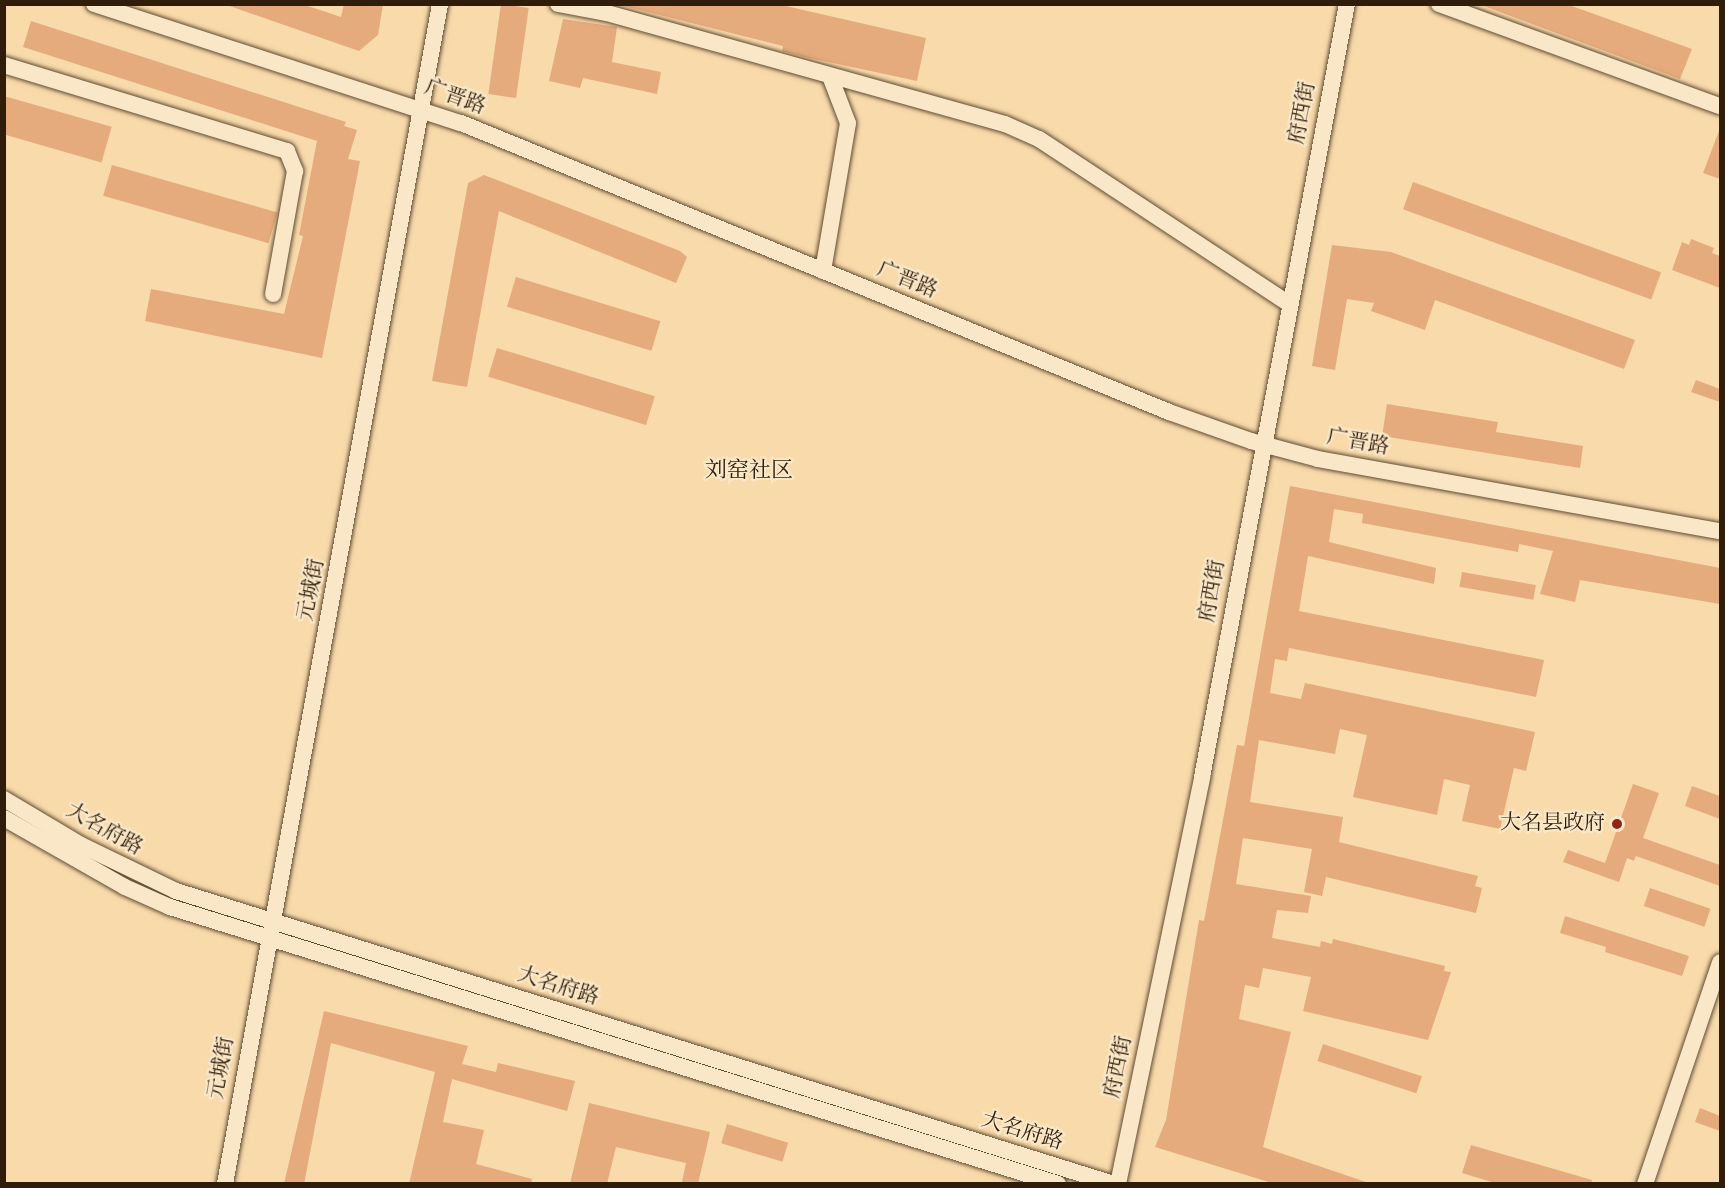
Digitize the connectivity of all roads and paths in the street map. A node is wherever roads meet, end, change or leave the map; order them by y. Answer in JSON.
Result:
{"nodes":[{"id":1,"x":94,"y":4,"type":"edge"},
{"id":2,"x":440,"y":4,"type":"edge"},
{"id":3,"x":558,"y":4,"type":"edge"},
{"id":4,"x":1347,"y":4,"type":"edge"},
{"id":5,"x":1439,"y":4,"type":"edge"},
{"id":6,"x":4,"y":65,"type":"edge"},
{"id":7,"x":830,"y":76,"type":"junction"},
{"id":8,"x":1720,"y":106,"type":"edge"},
{"id":9,"x":422,"y":110,"type":"junction"},
{"id":10,"x":823,"y":271,"type":"junction"},
{"id":11,"x":273,"y":294,"type":"dead end"},
{"id":12,"x":1289,"y":304,"type":"junction"},
{"id":13,"x":1263,"y":444,"type":"junction"},
{"id":14,"x":1720,"y":531,"type":"edge"},
{"id":15,"x":4,"y":799,"type":"edge"},
{"id":16,"x":4,"y":818,"type":"edge"},
{"id":17,"x":271,"y":929,"type":"junction"},
{"id":18,"x":1720,"y":962,"type":"edge"},
{"id":19,"x":225,"y":1184,"type":"edge"},
{"id":20,"x":1058,"y":1184,"type":"edge"},
{"id":21,"x":1116,"y":1184,"type":"edge"},
{"id":22,"x":1645,"y":1184,"type":"edge"}],
"edges":[{"from":1,"to":9,"type":"street","name":"广晋路"},
{"from":2,"to":9,"type":"street","name":"元城街"},
{"from":3,"to":7,"type":"street"},
{"from":4,"to":12,"type":"street","name":"府西街"},
{"from":5,"to":8,"type":"street"},
{"from":6,"to":11,"type":"street"},
{"from":7,"to":10,"type":"street"},
{"from":7,"to":12,"type":"street"},
{"from":9,"to":10,"type":"street","name":"广晋路"},
{"from":9,"to":17,"type":"street","name":"元城街"},
{"from":10,"to":13,"type":"street","name":"广晋路"},
{"from":12,"to":13,"type":"street","name":"府西街"},
{"from":13,"to":14,"type":"street","name":"广晋路"},
{"from":13,"to":21,"type":"street","name":"府西街"},
{"from":15,"to":17,"type":"street","name":"大名府路"},
{"from":16,"to":17,"type":"street","name":"大名府路"},
{"from":17,"to":19,"type":"street","name":"元城街"},
{"from":17,"to":20,"type":"street","name":"大名府路"},
{"from":17,"to":21,"type":"street","name":"大名府路"},
{"from":18,"to":22,"type":"street"}]}
